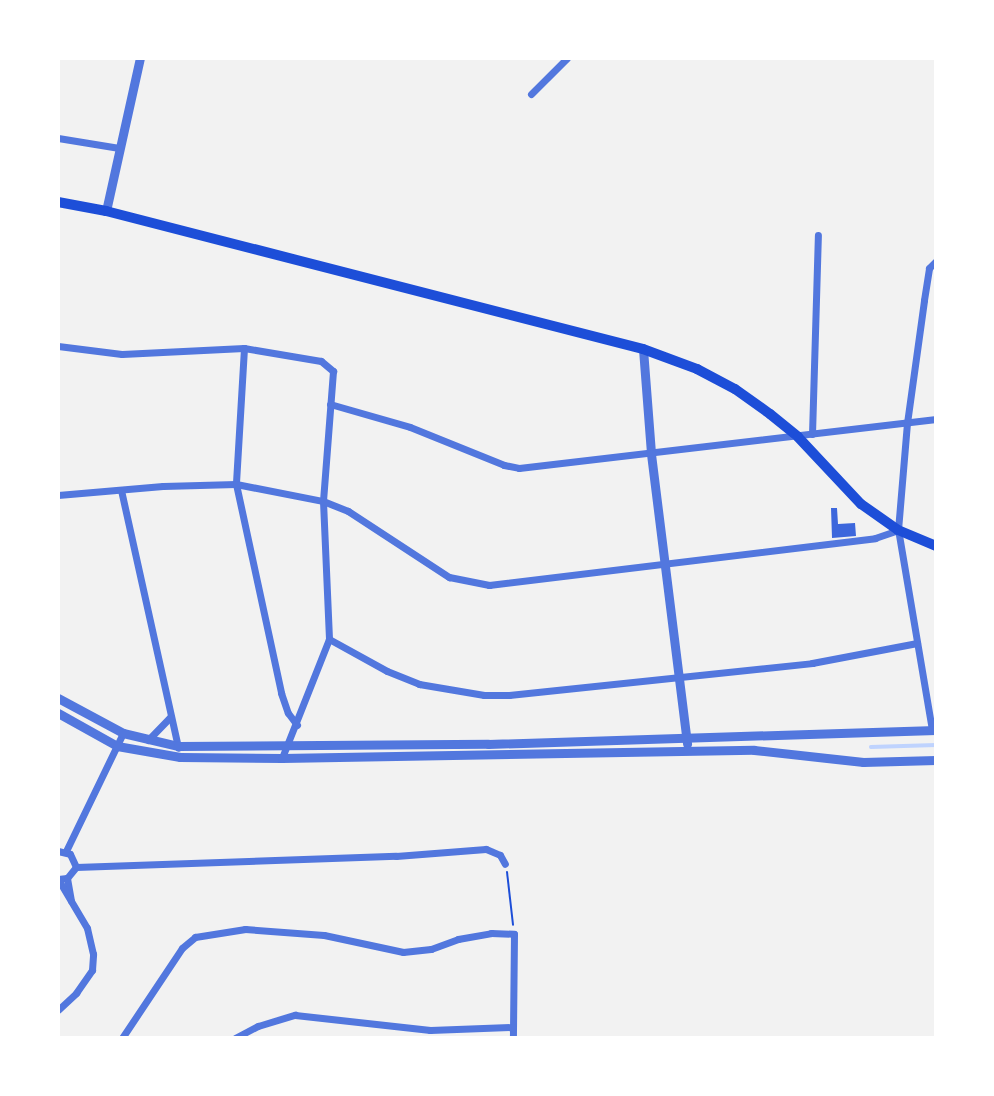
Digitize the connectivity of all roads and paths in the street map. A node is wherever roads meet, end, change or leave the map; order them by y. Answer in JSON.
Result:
{"nodes":[{"id":1,"x":140,"y":58,"type":"edge"},
{"id":2,"x":567,"y":58,"type":"edge"},
{"id":3,"x":531,"y":94,"type":"dead end"},
{"id":4,"x":58,"y":138,"type":"edge"},
{"id":5,"x":119,"y":148,"type":"junction"},
{"id":6,"x":58,"y":202,"type":"edge"},
{"id":7,"x":106,"y":211,"type":"junction"},
{"id":8,"x":818,"y":235,"type":"dead end"},
{"id":9,"x":934,"y":262,"type":"edge"},
{"id":10,"x":58,"y":346,"type":"edge"},
{"id":11,"x":244,"y":348,"type":"junction"},
{"id":12,"x":643,"y":349,"type":"junction"},
{"id":13,"x":330,"y":404,"type":"junction"},
{"id":14,"x":936,"y":419,"type":"edge"},
{"id":15,"x":907,"y":423,"type":"junction"},
{"id":16,"x":812,"y":434,"type":"junction"},
{"id":17,"x":798,"y":437,"type":"junction"},
{"id":18,"x":651,"y":454,"type":"junction"},
{"id":19,"x":236,"y":484,"type":"junction"},
{"id":20,"x":121,"y":489,"type":"junction"},
{"id":21,"x":58,"y":495,"type":"edge"},
{"id":22,"x":323,"y":501,"type":"junction"},
{"id":23,"x":898,"y":530,"type":"junction"},
{"id":24,"x":936,"y":545,"type":"edge"},
{"id":25,"x":666,"y":564,"type":"junction"},
{"id":26,"x":329,"y":639,"type":"junction"},
{"id":27,"x":917,"y":643,"type":"junction"},
{"id":28,"x":680,"y":678,"type":"junction"},
{"id":29,"x":58,"y":698,"type":"edge"},
{"id":30,"x":58,"y":713,"type":"edge"},
{"id":31,"x":170,"y":718,"type":"junction"},
{"id":32,"x":297,"y":725,"type":"junction"},
{"id":33,"x":934,"y":730,"type":"edge"},
{"id":34,"x":123,"y":733,"type":"junction"},
{"id":35,"x":687,"y":739,"type":"junction"},
{"id":36,"x":148,"y":740,"type":"junction"},
{"id":37,"x":288,"y":745,"type":"junction"},
{"id":38,"x":117,"y":746,"type":"junction"},
{"id":39,"x":178,"y":746,"type":"junction"},
{"id":40,"x":687,"y":750,"type":"junction"},
{"id":41,"x":180,"y":757,"type":"junction"},
{"id":42,"x":282,"y":758,"type":"junction"},
{"id":43,"x":936,"y":760,"type":"edge"},
{"id":44,"x":62,"y":851,"type":"edge"},
{"id":45,"x":505,"y":864,"type":"joint"},
{"id":46,"x":76,"y":867,"type":"junction"},
{"id":47,"x":67,"y":878,"type":"junction"},
{"id":48,"x":58,"y":879,"type":"edge"},
{"id":49,"x":72,"y":905,"type":"junction"},
{"id":50,"x":514,"y":934,"type":"junction"},
{"id":51,"x":58,"y":1010,"type":"edge"},
{"id":52,"x":513,"y":1027,"type":"junction"},
{"id":53,"x":122,"y":1038,"type":"edge"},
{"id":54,"x":235,"y":1038,"type":"edge"},
{"id":55,"x":513,"y":1038,"type":"edge"}],
"edges":[{"from":1,"to":5,"type":"street"},
{"from":2,"to":3,"type":"street"},
{"from":4,"to":5,"type":"street"},
{"from":5,"to":7,"type":"street"},
{"from":6,"to":7,"type":"main road"},
{"from":7,"to":12,"type":"main road"},
{"from":8,"to":16,"type":"street"},
{"from":9,"to":15,"type":"street"},
{"from":10,"to":11,"type":"street"},
{"from":11,"to":13,"type":"street"},
{"from":11,"to":19,"type":"street"},
{"from":12,"to":17,"type":"main road"},
{"from":12,"to":18,"type":"street"},
{"from":13,"to":18,"type":"street"},
{"from":13,"to":22,"type":"street"},
{"from":14,"to":15,"type":"street"},
{"from":15,"to":16,"type":"street"},
{"from":15,"to":23,"type":"street"},
{"from":16,"to":17,"type":"street"},
{"from":17,"to":18,"type":"street"},
{"from":17,"to":23,"type":"main road"},
{"from":18,"to":25,"type":"street"},
{"from":19,"to":20,"type":"street"},
{"from":19,"to":22,"type":"street"},
{"from":19,"to":32,"type":"street"},
{"from":20,"to":21,"type":"street"},
{"from":20,"to":31,"type":"street"},
{"from":22,"to":25,"type":"street"},
{"from":22,"to":26,"type":"street"},
{"from":23,"to":24,"type":"main road"},
{"from":23,"to":25,"type":"street"},
{"from":23,"to":27,"type":"street"},
{"from":25,"to":28,"type":"street"},
{"from":26,"to":28,"type":"street"},
{"from":26,"to":32,"type":"street"},
{"from":27,"to":28,"type":"street"},
{"from":27,"to":33,"type":"street"},
{"from":28,"to":35,"type":"street"},
{"from":29,"to":34,"type":"street"},
{"from":30,"to":38,"type":"street"},
{"from":31,"to":36,"type":"street"},
{"from":31,"to":39,"type":"street"},
{"from":32,"to":37,"type":"street"},
{"from":33,"to":35,"type":"street"},
{"from":34,"to":36,"type":"street"},
{"from":34,"to":38,"type":"street"},
{"from":35,"to":37,"type":"street"},
{"from":35,"to":40,"type":"street"},
{"from":36,"to":39,"type":"street"},
{"from":37,"to":39,"type":"street"},
{"from":37,"to":42,"type":"street"},
{"from":38,"to":41,"type":"street"},
{"from":38,"to":44,"type":"street"},
{"from":39,"to":41,"type":"street"},
{"from":40,"to":42,"type":"street"},
{"from":40,"to":43,"type":"street"},
{"from":41,"to":42,"type":"street"},
{"from":44,"to":46,"type":"street"},
{"from":45,"to":46,"type":"street"},
{"from":45,"to":50,"type":"path"},
{"from":46,"to":47,"type":"street"},
{"from":47,"to":48,"type":"street"},
{"from":47,"to":49,"type":"street"},
{"from":48,"to":49,"type":"street"},
{"from":49,"to":51,"type":"street"},
{"from":50,"to":52,"type":"street"},
{"from":50,"to":53,"type":"street"},
{"from":52,"to":54,"type":"street"},
{"from":52,"to":55,"type":"street"}]}
